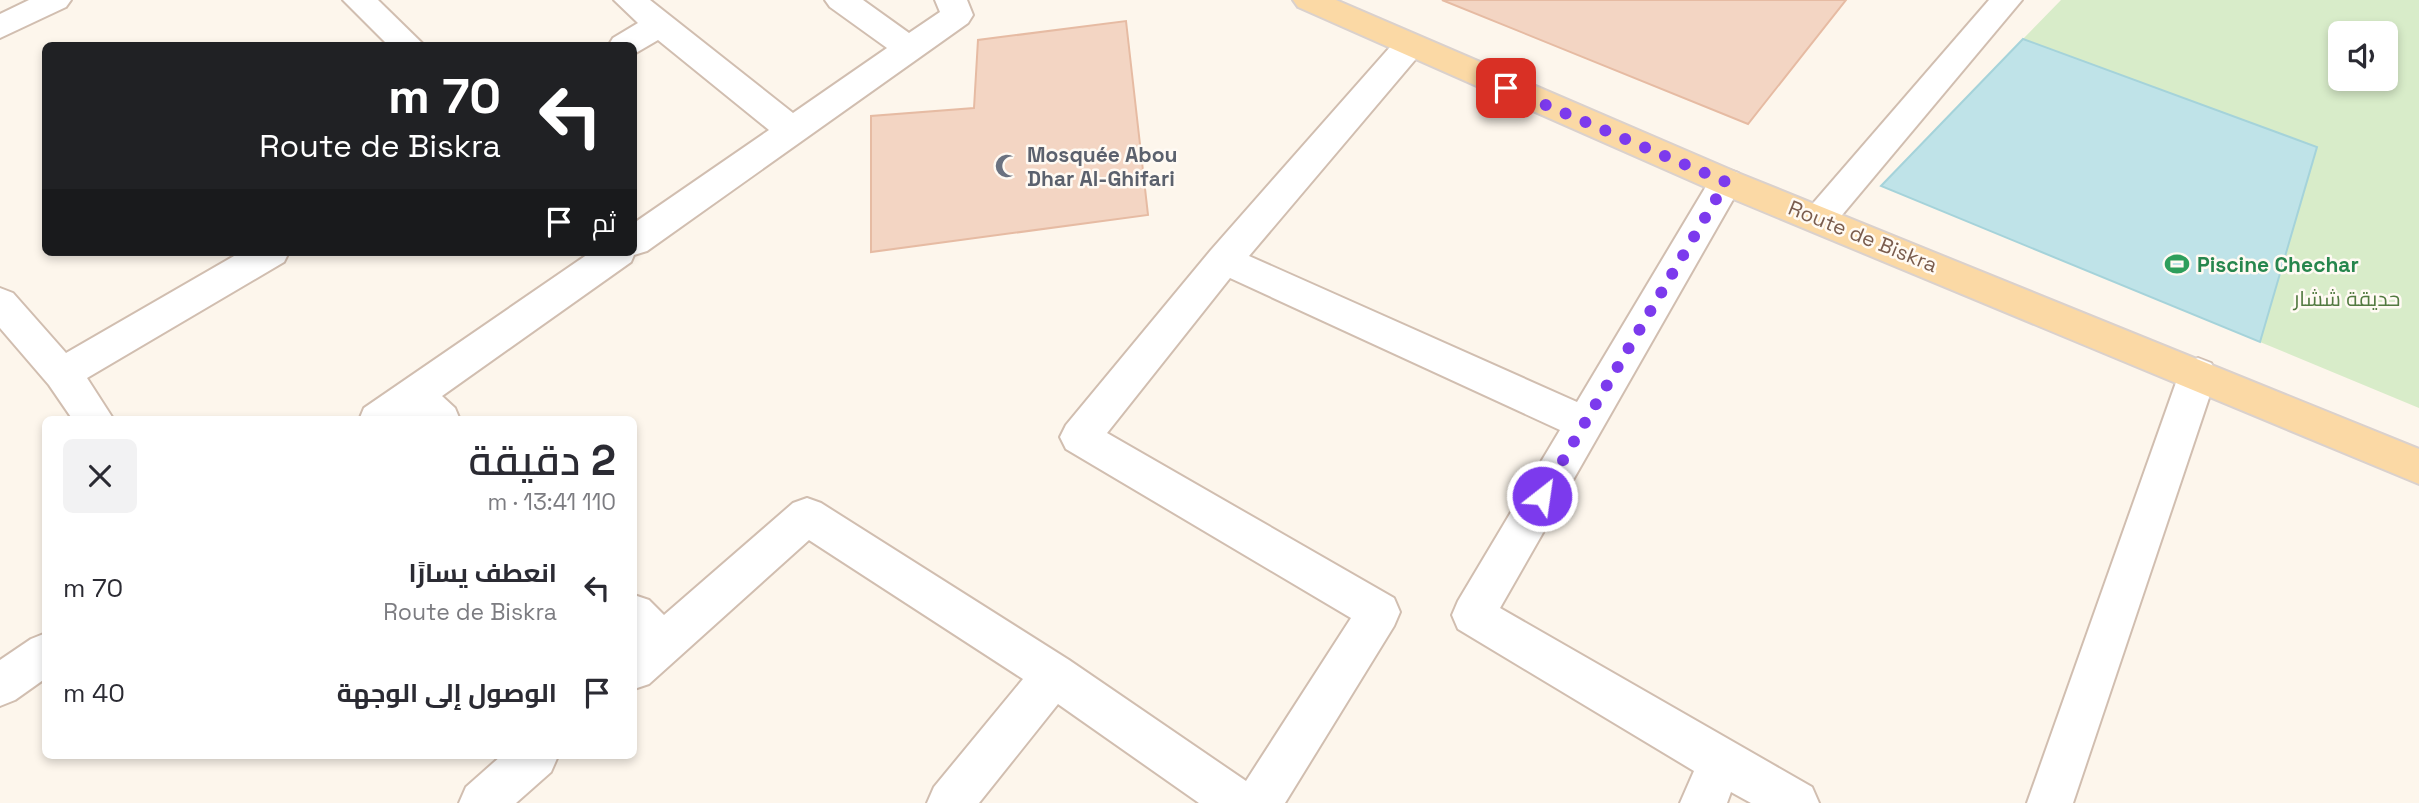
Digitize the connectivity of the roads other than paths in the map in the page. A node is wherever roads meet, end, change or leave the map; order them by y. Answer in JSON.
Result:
{"nodes":[{"id":1,"x":55,"y":0,"type":"edge"},
{"id":2,"x":359,"y":0,"type":"edge"},
{"id":3,"x":630,"y":0,"type":"edge"},
{"id":4,"x":841,"y":0,"type":"edge"},
{"id":5,"x":951,"y":0,"type":"edge"},
{"id":6,"x":1308,"y":0,"type":"edge"},
{"id":7,"x":2006,"y":0,"type":"edge"},
{"id":8,"x":660,"y":24,"type":"junction"},
{"id":9,"x":0,"y":27,"type":"edge"},
{"id":10,"x":405,"y":42,"type":"edge"},
{"id":11,"x":631,"y":42,"type":"edge"},
{"id":12,"x":1409,"y":46,"type":"junction"},
{"id":13,"x":909,"y":48,"type":"junction"},
{"id":14,"x":792,"y":130,"type":"junction"},
{"id":15,"x":1726,"y":182,"type":"junction"},
{"id":16,"x":1820,"y":218,"type":"junction"},
{"id":17,"x":637,"y":239,"type":"edge"},
{"id":18,"x":264,"y":256,"type":"edge"},
{"id":19,"x":613,"y":256,"type":"edge"},
{"id":20,"x":1224,"y":260,"type":"junction"},
{"id":21,"x":0,"y":303,"type":"edge"},
{"id":22,"x":62,"y":374,"type":"junction"},
{"id":23,"x":2198,"y":374,"type":"junction"},
{"id":24,"x":428,"y":407,"type":"edge"},
{"id":25,"x":92,"y":416,"type":"edge"},
{"id":26,"x":393,"y":416,"type":"edge"},
{"id":27,"x":1584,"y":424,"type":"junction"},
{"id":28,"x":2419,"y":467,"type":"edge"},
{"id":29,"x":643,"y":642,"type":"edge"},
{"id":30,"x":42,"y":656,"type":"edge"},
{"id":31,"x":1054,"y":675,"type":"junction"},
{"id":32,"x":0,"y":685,"type":"edge"},
{"id":33,"x":533,"y":759,"type":"edge"},
{"id":34,"x":1722,"y":762,"type":"junction"},
{"id":35,"x":482,"y":803,"type":"edge"},
{"id":36,"x":950,"y":803,"type":"edge"},
{"id":37,"x":1238,"y":803,"type":"edge"},
{"id":38,"x":1259,"y":803,"type":"edge"},
{"id":39,"x":1703,"y":803,"type":"edge"},
{"id":40,"x":1796,"y":803,"type":"edge"},
{"id":41,"x":2050,"y":803,"type":"edge"}],
"edges":[{"from":1,"to":9,"type":"street"},
{"from":2,"to":10,"type":"street"},
{"from":3,"to":8,"type":"street"},
{"from":4,"to":13,"type":"street"},
{"from":5,"to":13,"type":"street"},
{"from":6,"to":12,"type":"main road","name":"Route de Biskra"},
{"from":7,"to":16,"type":"street"},
{"from":8,"to":11,"type":"street"},
{"from":8,"to":14,"type":"street"},
{"from":12,"to":15,"type":"main road","name":"Route de Biskra"},
{"from":12,"to":20,"type":"street"},
{"from":13,"to":14,"type":"street"},
{"from":14,"to":17,"type":"street"},
{"from":15,"to":16,"type":"main road","name":"Route de Biskra"},
{"from":15,"to":27,"type":"street"},
{"from":16,"to":23,"type":"main road","name":"Route de Biskra"},
{"from":18,"to":22,"type":"street"},
{"from":19,"to":24,"type":"street"},
{"from":20,"to":27,"type":"street"},
{"from":20,"to":38,"type":"street"},
{"from":21,"to":22,"type":"street"},
{"from":22,"to":25,"type":"street"},
{"from":23,"to":28,"type":"main road","name":"Route de Biskra"},
{"from":23,"to":41,"type":"street"},
{"from":24,"to":26,"type":"street"},
{"from":27,"to":34,"type":"street"},
{"from":29,"to":31,"type":"street"},
{"from":30,"to":32,"type":"street"},
{"from":31,"to":36,"type":"street"},
{"from":31,"to":37,"type":"street"},
{"from":33,"to":35,"type":"street"},
{"from":34,"to":39,"type":"street"},
{"from":34,"to":40,"type":"street"}]}
